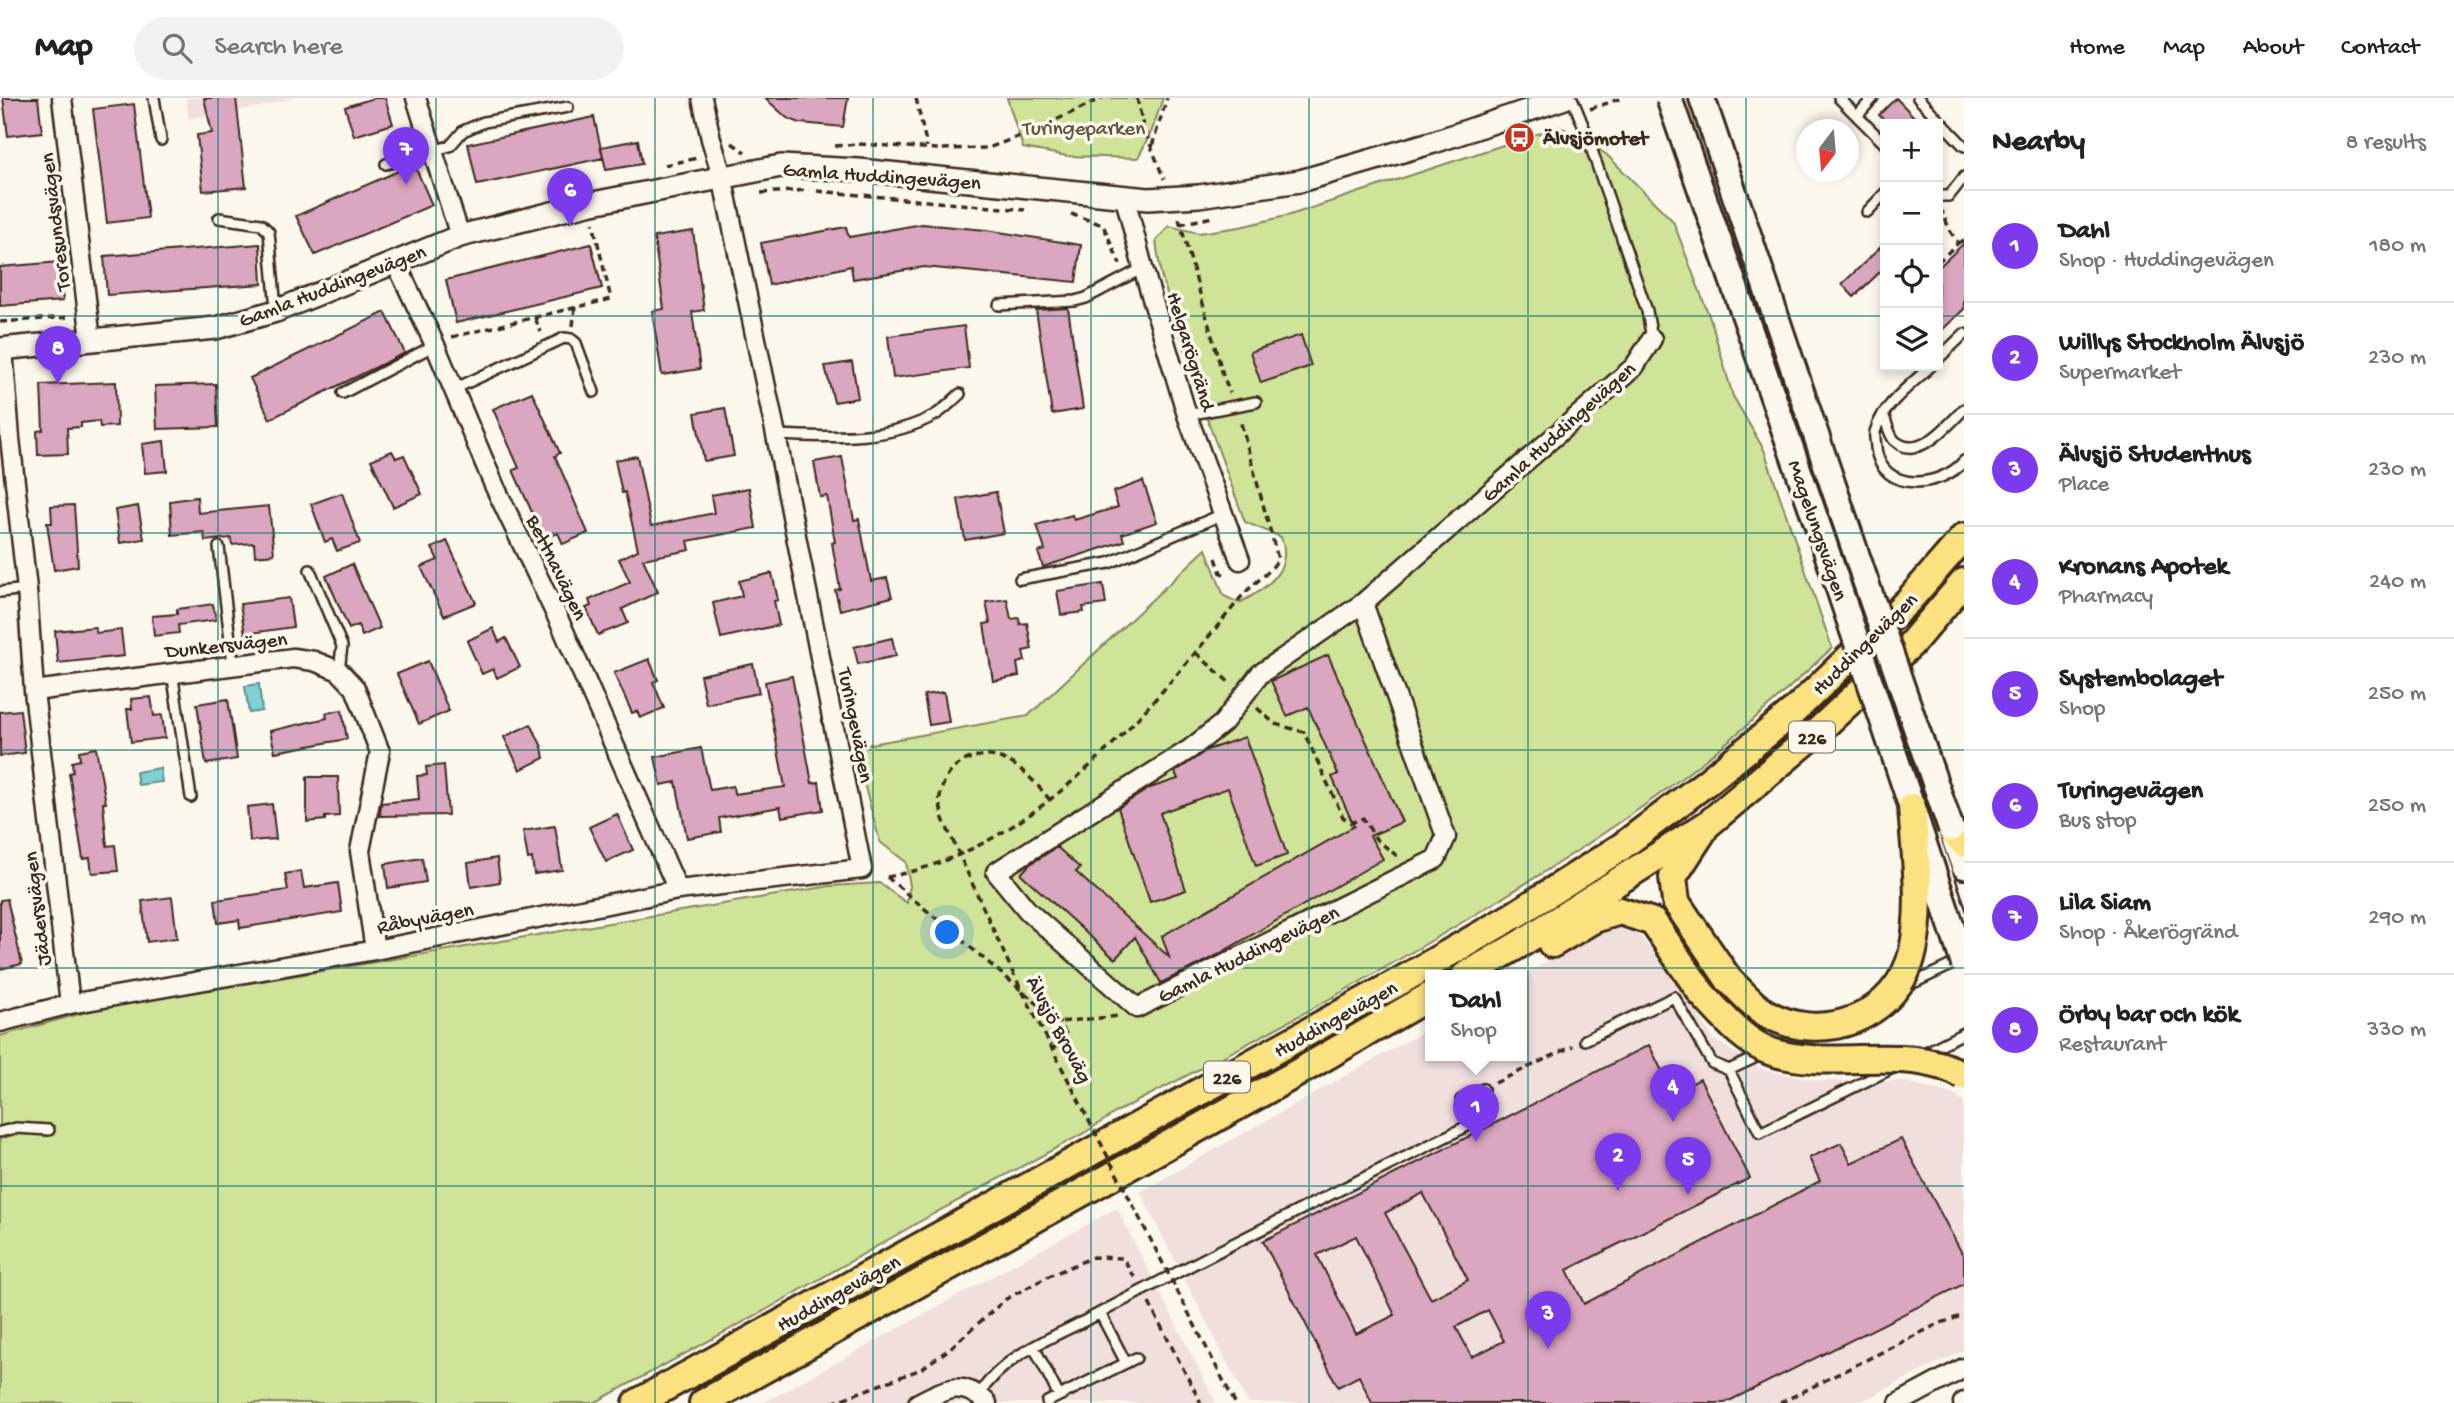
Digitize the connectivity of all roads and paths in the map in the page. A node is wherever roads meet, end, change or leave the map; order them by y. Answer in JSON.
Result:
{"nodes":[{"id":1,"x":62,"y":98,"type":"edge"},
{"id":2,"x":154,"y":98,"type":"edge"},
{"id":3,"x":416,"y":98,"type":"edge"},
{"id":4,"x":702,"y":98,"type":"edge"},
{"id":5,"x":916,"y":98,"type":"edge"},
{"id":6,"x":1137,"y":98,"type":"edge"},
{"id":7,"x":1167,"y":98,"type":"edge"},
{"id":8,"x":1565,"y":98,"type":"edge"},
{"id":9,"x":1572,"y":98,"type":"edge"},
{"id":10,"x":1669,"y":98,"type":"edge"},
{"id":11,"x":1702,"y":98,"type":"edge"},
{"id":12,"x":1839,"y":98,"type":"edge"},
{"id":13,"x":1873,"y":98,"type":"edge"},
{"id":14,"x":1918,"y":98,"type":"edge"},
{"id":15,"x":568,"y":107,"type":"dead end"},
{"id":16,"x":1857,"y":116,"type":"junction"},
{"id":17,"x":1880,"y":139,"type":"edge"},
{"id":18,"x":161,"y":140,"type":"dead end"},
{"id":19,"x":1964,"y":146,"type":"edge"},
{"id":20,"x":927,"y":147,"type":"dead end"},
{"id":21,"x":1151,"y":148,"type":"junction"},
{"id":22,"x":434,"y":152,"type":"junction"},
{"id":23,"x":386,"y":164,"type":"dead end"},
{"id":24,"x":722,"y":176,"type":"junction"},
{"id":25,"x":1964,"y":177,"type":"edge"},
{"id":26,"x":1943,"y":196,"type":"edge"},
{"id":27,"x":1125,"y":198,"type":"junction"},
{"id":28,"x":1172,"y":198,"type":"junction"},
{"id":29,"x":1880,"y":198,"type":"edge"},
{"id":30,"x":588,"y":204,"type":"junction"},
{"id":31,"x":1867,"y":212,"type":"dead end"},
{"id":32,"x":219,"y":218,"type":"dead end"},
{"id":33,"x":1945,"y":220,"type":"dead end"},
{"id":34,"x":460,"y":236,"type":"junction"},
{"id":35,"x":1964,"y":240,"type":"edge"},
{"id":36,"x":1958,"y":243,"type":"junction"},
{"id":37,"x":1943,"y":257,"type":"edge"},
{"id":38,"x":396,"y":263,"type":"junction"},
{"id":39,"x":1143,"y":268,"type":"junction"},
{"id":40,"x":999,"y":305,"type":"dead end"},
{"id":41,"x":276,"y":311,"type":"junction"},
{"id":42,"x":1964,"y":334,"type":"edge"},
{"id":43,"x":1652,"y":339,"type":"joint"},
{"id":44,"x":91,"y":340,"type":"junction"},
{"id":45,"x":435,"y":343,"type":"junction"},
{"id":46,"x":1,"y":349,"type":"edge"},
{"id":47,"x":1943,"y":354,"type":"edge"},
{"id":48,"x":1926,"y":371,"type":"edge"},
{"id":49,"x":454,"y":389,"type":"junction"},
{"id":50,"x":343,"y":393,"type":"dead end"},
{"id":51,"x":594,"y":393,"type":"dead end"},
{"id":52,"x":960,"y":394,"type":"dead end"},
{"id":53,"x":1256,"y":402,"type":"dead end"},
{"id":54,"x":1964,"y":409,"type":"edge"},
{"id":55,"x":1883,"y":414,"type":"junction"},
{"id":56,"x":1187,"y":415,"type":"junction"},
{"id":57,"x":776,"y":435,"type":"junction"},
{"id":58,"x":1964,"y":461,"type":"edge"},
{"id":59,"x":1223,"y":514,"type":"junction"},
{"id":60,"x":1964,"y":537,"type":"edge"},
{"id":61,"x":219,"y":547,"type":"dead end"},
{"id":62,"x":1240,"y":560,"type":"dead end"},
{"id":63,"x":310,"y":570,"type":"dead end"},
{"id":64,"x":1020,"y":579,"type":"dead end"},
{"id":65,"x":1964,"y":582,"type":"edge"},
{"id":66,"x":27,"y":589,"type":"junction"},
{"id":67,"x":0,"y":592,"type":"edge"},
{"id":68,"x":1363,"y":603,"type":"junction"},
{"id":69,"x":1964,"y":604,"type":"edge"},
{"id":70,"x":1911,"y":644,"type":"junction"},
{"id":71,"x":1196,"y":653,"type":"dead end"},
{"id":72,"x":233,"y":664,"type":"junction"},
{"id":73,"x":339,"y":671,"type":"junction"},
{"id":74,"x":172,"y":672,"type":"junction"},
{"id":75,"x":34,"y":691,"type":"junction"},
{"id":76,"x":1244,"y":696,"type":"junction"},
{"id":77,"x":191,"y":797,"type":"dead end"},
{"id":78,"x":1917,"y":801,"type":"junction"},
{"id":79,"x":1708,"y":824,"type":"junction"},
{"id":80,"x":1957,"y":836,"type":"edge"},
{"id":81,"x":1964,"y":866,"type":"edge"},
{"id":82,"x":862,"y":869,"type":"joint"},
{"id":83,"x":1415,"y":870,"type":"junction"},
{"id":84,"x":678,"y":890,"type":"junction"},
{"id":85,"x":1964,"y":921,"type":"edge"},
{"id":86,"x":375,"y":950,"type":"junction"},
{"id":87,"x":1964,"y":962,"type":"edge"},
{"id":88,"x":1475,"y":970,"type":"edge"},
{"id":89,"x":1505,"y":970,"type":"edge"},
{"id":90,"x":1425,"y":999,"type":"edge"},
{"id":91,"x":69,"y":1004,"type":"junction"},
{"id":92,"x":1137,"y":1008,"type":"junction"},
{"id":93,"x":1425,"y":1016,"type":"edge"},
{"id":94,"x":0,"y":1022,"type":"edge"},
{"id":95,"x":1059,"y":1022,"type":"junction"},
{"id":96,"x":1964,"y":1033,"type":"edge"},
{"id":97,"x":1585,"y":1040,"type":"joint"},
{"id":98,"x":1053,"y":1048,"type":"junction"},
{"id":99,"x":1729,"y":1070,"type":"junction"},
{"id":100,"x":1292,"y":1076,"type":"junction"},
{"id":101,"x":1964,"y":1076,"type":"edge"},
{"id":102,"x":1483,"y":1089,"type":"joint"},
{"id":103,"x":49,"y":1130,"type":"dead end"},
{"id":104,"x":0,"y":1132,"type":"edge"},
{"id":105,"x":1100,"y":1313,"type":"junction"},
{"id":106,"x":1964,"y":1315,"type":"edge"},
{"id":107,"x":1034,"y":1347,"type":"junction"},
{"id":108,"x":1136,"y":1358,"type":"dead end"},
{"id":109,"x":1126,"y":1363,"type":"junction"},
{"id":110,"x":1964,"y":1368,"type":"edge"},
{"id":111,"x":1059,"y":1396,"type":"junction"},
{"id":112,"x":944,"y":1397,"type":"edge"},
{"id":113,"x":983,"y":1399,"type":"edge"},
{"id":114,"x":1047,"y":1402,"type":"edge"},
{"id":115,"x":1786,"y":1402,"type":"edge"},
{"id":116,"x":637,"y":1403,"type":"edge"},
{"id":117,"x":703,"y":1403,"type":"edge"},
{"id":118,"x":918,"y":1403,"type":"edge"},
{"id":119,"x":1236,"y":1403,"type":"edge"},
{"id":120,"x":1780,"y":1403,"type":"edge"},
{"id":121,"x":1899,"y":1403,"type":"edge"}],
"edges":[{"from":1,"to":44,"type":"street","name":"Toresundsvägen"},
{"from":2,"to":18,"type":"lane"},
{"from":3,"to":22,"type":"street"},
{"from":4,"to":24,"type":"street","name":"Turingevägen"},
{"from":5,"to":20,"type":"path"},
{"from":6,"to":21,"type":"path"},
{"from":7,"to":21,"type":"path"},
{"from":8,"to":28,"type":"street","name":"Gamla Huddingevägen"},
{"from":9,"to":43,"type":"lane","name":"Gamla Huddingevägen"},
{"from":10,"to":78,"type":"main road","name":"Magelungsvägen","bridge":true},
{"from":11,"to":80,"type":"main road","name":"Magelungsvägen","bridge":true},
{"from":12,"to":16,"type":"lane"},
{"from":13,"to":16,"type":"lane"},
{"from":14,"to":19,"type":"lane"},
{"from":15,"to":22,"type":"lane"},
{"from":16,"to":17,"type":"lane"},
{"from":21,"to":28,"type":"path"},
{"from":22,"to":23,"type":"lane"},
{"from":22,"to":34,"type":"street"},
{"from":24,"to":27,"type":"street","name":"Gamla Huddingevägen"},
{"from":24,"to":30,"type":"street","name":"Gamla Huddingevägen"},
{"from":24,"to":57,"type":"street","name":"Turingevägen"},
{"from":25,"to":26,"type":"lane"},
{"from":27,"to":28,"type":"street","name":"Gamla Huddingevägen"},
{"from":27,"to":39,"type":"street","name":"Helgarögränd"},
{"from":29,"to":31,"type":"lane"},
{"from":30,"to":34,"type":"street","name":"Gamla Huddingevägen"},
{"from":30,"to":45,"type":"path"},
{"from":32,"to":41,"type":"lane"},
{"from":33,"to":36,"type":"path"},
{"from":34,"to":38,"type":"street","name":"Gamla Huddingevägen"},
{"from":35,"to":36,"type":"path"},
{"from":36,"to":37,"type":"path"},
{"from":38,"to":41,"type":"street","name":"Gamla Huddingevägen"},
{"from":38,"to":45,"type":"street","name":"Bettnavägen"},
{"from":39,"to":40,"type":"lane"},
{"from":39,"to":56,"type":"street","name":"Helgarögränd"},
{"from":41,"to":44,"type":"street","name":"Gamla Huddingevägen"},
{"from":42,"to":47,"type":"lane"},
{"from":43,"to":68,"type":"street","name":"Gamla Huddingevägen"},
{"from":44,"to":46,"type":"street","name":"Gamla Huddingevägen"},
{"from":45,"to":49,"type":"street","name":"Bettnavägen"},
{"from":45,"to":50,"type":"lane"},
{"from":46,"to":66,"type":"street","name":"Jädersvägen"},
{"from":48,"to":55,"type":"lane"},
{"from":49,"to":51,"type":"lane"},
{"from":49,"to":84,"type":"street","name":"Bettnavägen"},
{"from":52,"to":57,"type":"lane"},
{"from":53,"to":56,"type":"lane"},
{"from":54,"to":55,"type":"lane"},
{"from":55,"to":58,"type":"lane"},
{"from":56,"to":59,"type":"street","name":"Helgarögränd"},
{"from":57,"to":82,"type":"street","name":"Turingevägen"},
{"from":59,"to":62,"type":"street","name":"Helgarögränd"},
{"from":59,"to":64,"type":"lane"},
{"from":60,"to":116,"type":"main road","name":"Huddingevägen","number":"226"},
{"from":61,"to":72,"type":"lane"},
{"from":63,"to":73,"type":"lane"},
{"from":65,"to":70,"type":"main road","name":"Huddingevägen","number":"226"},
{"from":66,"to":67,"type":"lane"},
{"from":66,"to":75,"type":"street","name":"Jädersvägen"},
{"from":68,"to":76,"type":"street","name":"Gamla Huddingevägen"},
{"from":68,"to":83,"type":"street","name":"Gamla Huddingevägen"},
{"from":69,"to":70,"type":"main road"},
{"from":70,"to":79,"type":"main road","name":"Huddingevägen","number":"226"},
{"from":71,"to":76,"type":"path"},
{"from":72,"to":73,"type":"street","name":"Dunkersvägen"},
{"from":72,"to":74,"type":"street","name":"Dunkersvägen"},
{"from":73,"to":86,"type":"street"},
{"from":74,"to":75,"type":"street","name":"Dunkersvägen"},
{"from":74,"to":77,"type":"lane"},
{"from":75,"to":91,"type":"street","name":"Jädersvägen"},
{"from":76,"to":83,"type":"path"},
{"from":76,"to":92,"type":"street","name":"Gamla Huddingevägen"},
{"from":78,"to":79,"type":"main road","bridge":true},
{"from":78,"to":85,"type":"lane"},
{"from":78,"to":87,"type":"main road","name":"Magelungsvägen","bridge":true},
{"from":79,"to":88,"type":"main road","name":"Huddingevägen","number":"226"},
{"from":80,"to":81,"type":"main road","name":"Magelungsvägen"},
{"from":82,"to":84,"type":"street","name":"Råbyvägen"},
{"from":83,"to":92,"type":"street","name":"Gamla Huddingevägen"},
{"from":84,"to":86,"type":"street","name":"Råbyvägen"},
{"from":86,"to":91,"type":"street","name":"Råbyvägen"},
{"from":87,"to":99,"type":"lane"},
{"from":89,"to":101,"type":"main road","bridge":true},
{"from":90,"to":100,"type":"main road","name":"Huddingevägen","number":"226"},
{"from":91,"to":94,"type":"street","name":"Råbyvägen"},
{"from":92,"to":95,"type":"path"},
{"from":93,"to":100,"type":"main road"},
{"from":95,"to":98,"type":"path"},
{"from":95,"to":98,"type":"path","name":"Älvsjö Broväg","bridge":true},
{"from":96,"to":99,"type":"lane"},
{"from":97,"to":99,"type":"lane"},
{"from":97,"to":102,"type":"path"},
{"from":98,"to":119,"type":"path","name":"Älvsjö Broväg","bridge":true},
{"from":100,"to":117,"type":"main road","name":"Huddingevägen","number":"226"},
{"from":102,"to":105,"type":"lane"},
{"from":103,"to":104,"type":"lane"},
{"from":105,"to":107,"type":"lane"},
{"from":105,"to":109,"type":"lane"},
{"from":106,"to":115,"type":"path"},
{"from":107,"to":111,"type":"lane"},
{"from":107,"to":113,"type":"lane"},
{"from":108,"to":109,"type":"lane"},
{"from":109,"to":111,"type":"lane"},
{"from":110,"to":121,"type":"street"},
{"from":111,"to":114,"type":"lane"},
{"from":112,"to":113,"type":"street"},
{"from":112,"to":118,"type":"street"},
{"from":115,"to":120,"type":"path"}]}
